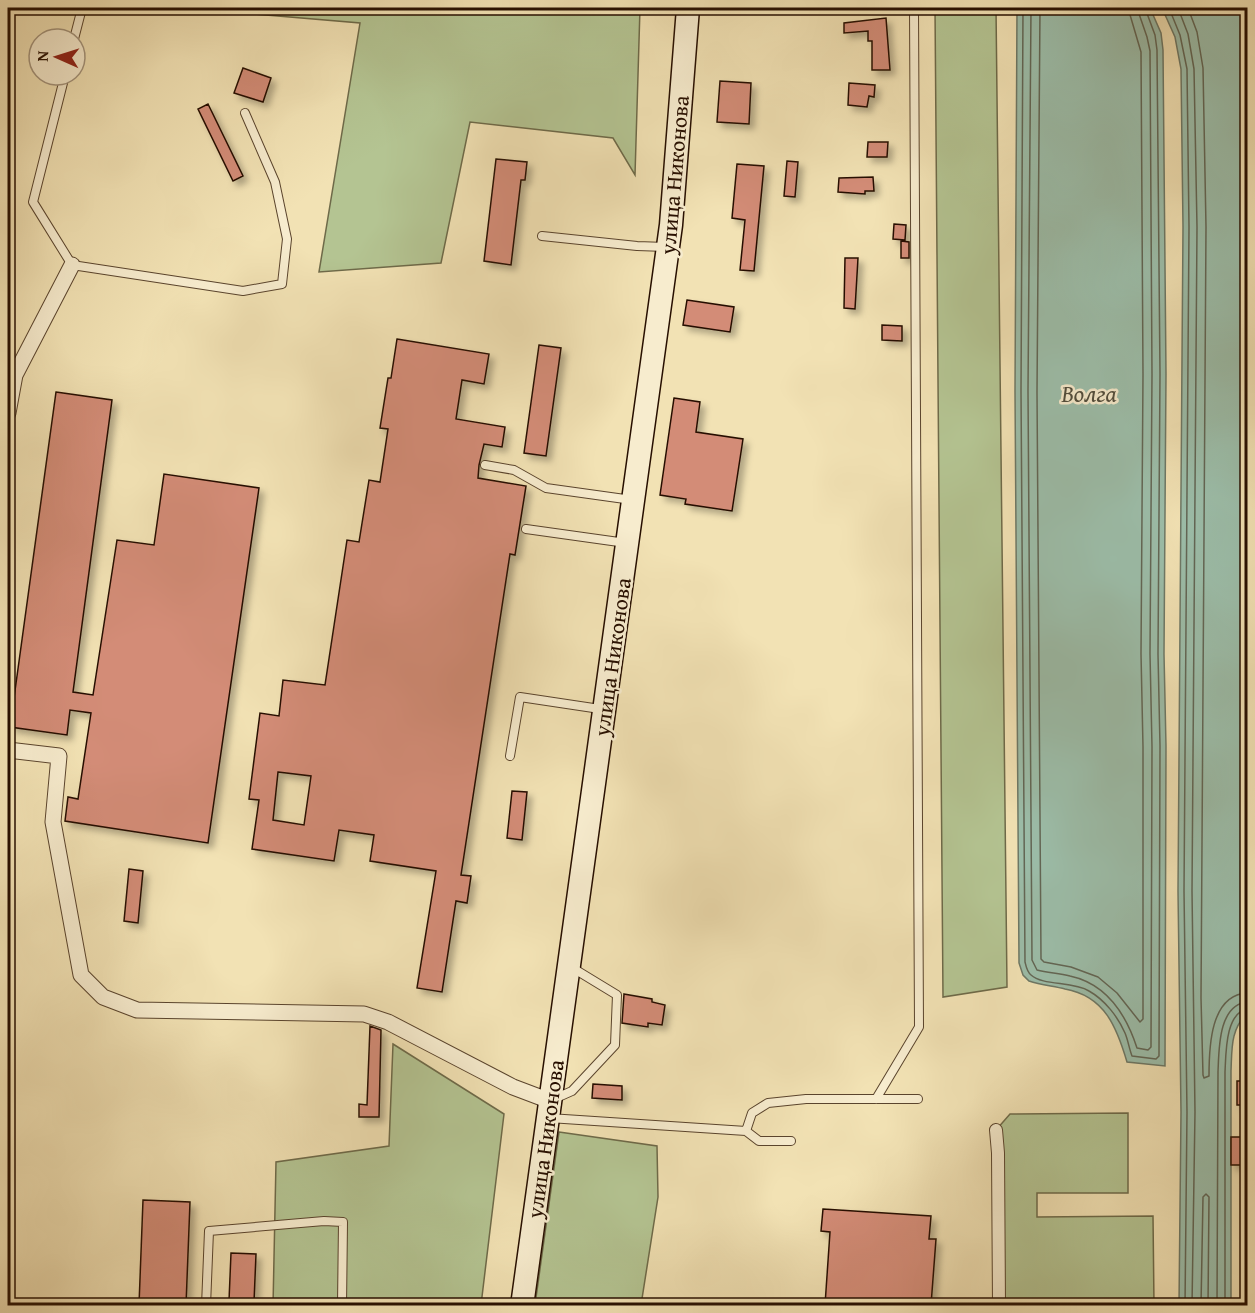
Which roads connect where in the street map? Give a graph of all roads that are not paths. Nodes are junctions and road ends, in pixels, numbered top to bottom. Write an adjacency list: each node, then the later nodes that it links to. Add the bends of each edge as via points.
1 (82, 8): 4 (lane)
2 (687, 8): 8 (main road, улица Никонова)
3 (914, 8): 19 (lane, via 919,1027)
4 (78, 27)
5 (62, 87): 9 (lane, via 33,202)
6 (245, 113): 9 (lane, via 275,182 287,239 282,284 243,291)
7 (542, 236): 8 (lane)
8 (668, 247): 12 (main road, улица Никонова)
9 (72, 265): 10 (street, via 15,375)
10 (8, 413)
11 (485, 465): 12 (lane, via 514,470 546,488)
12 (633, 500): 14 (main road, улица Никонова)
13 (526, 529): 14 (lane)
14 (628, 543): 15 (main road, улица Никонова)
15 (605, 710): 17 (lane, via 520,697); 18 (main road, улица Никонова)
16 (8, 750): 21 (street, via 59,756 53,822 81,975 103,998 137,1010 364,1014 388,1022)
17 (510, 756)
18 (570, 966): 21 (main road, улица Никонова); 21 (lane, via 617,994 615,1045 572,1091)
19 (876, 1099): 20 (lane); 23 (lane, via 768,1103 752,1113)
20 (918, 1100)
21 (549, 1109): 23 (lane); 27 (main road, улица Никонова)
22 (996, 1130): 28 (street)
23 (746, 1131): 24 (lane, via 759,1141)
24 (791, 1140)
25 (206, 1305): 26 (lane, via 209,1232 343,1221)
26 (342, 1305)
27 (522, 1305)
28 (999, 1305)

